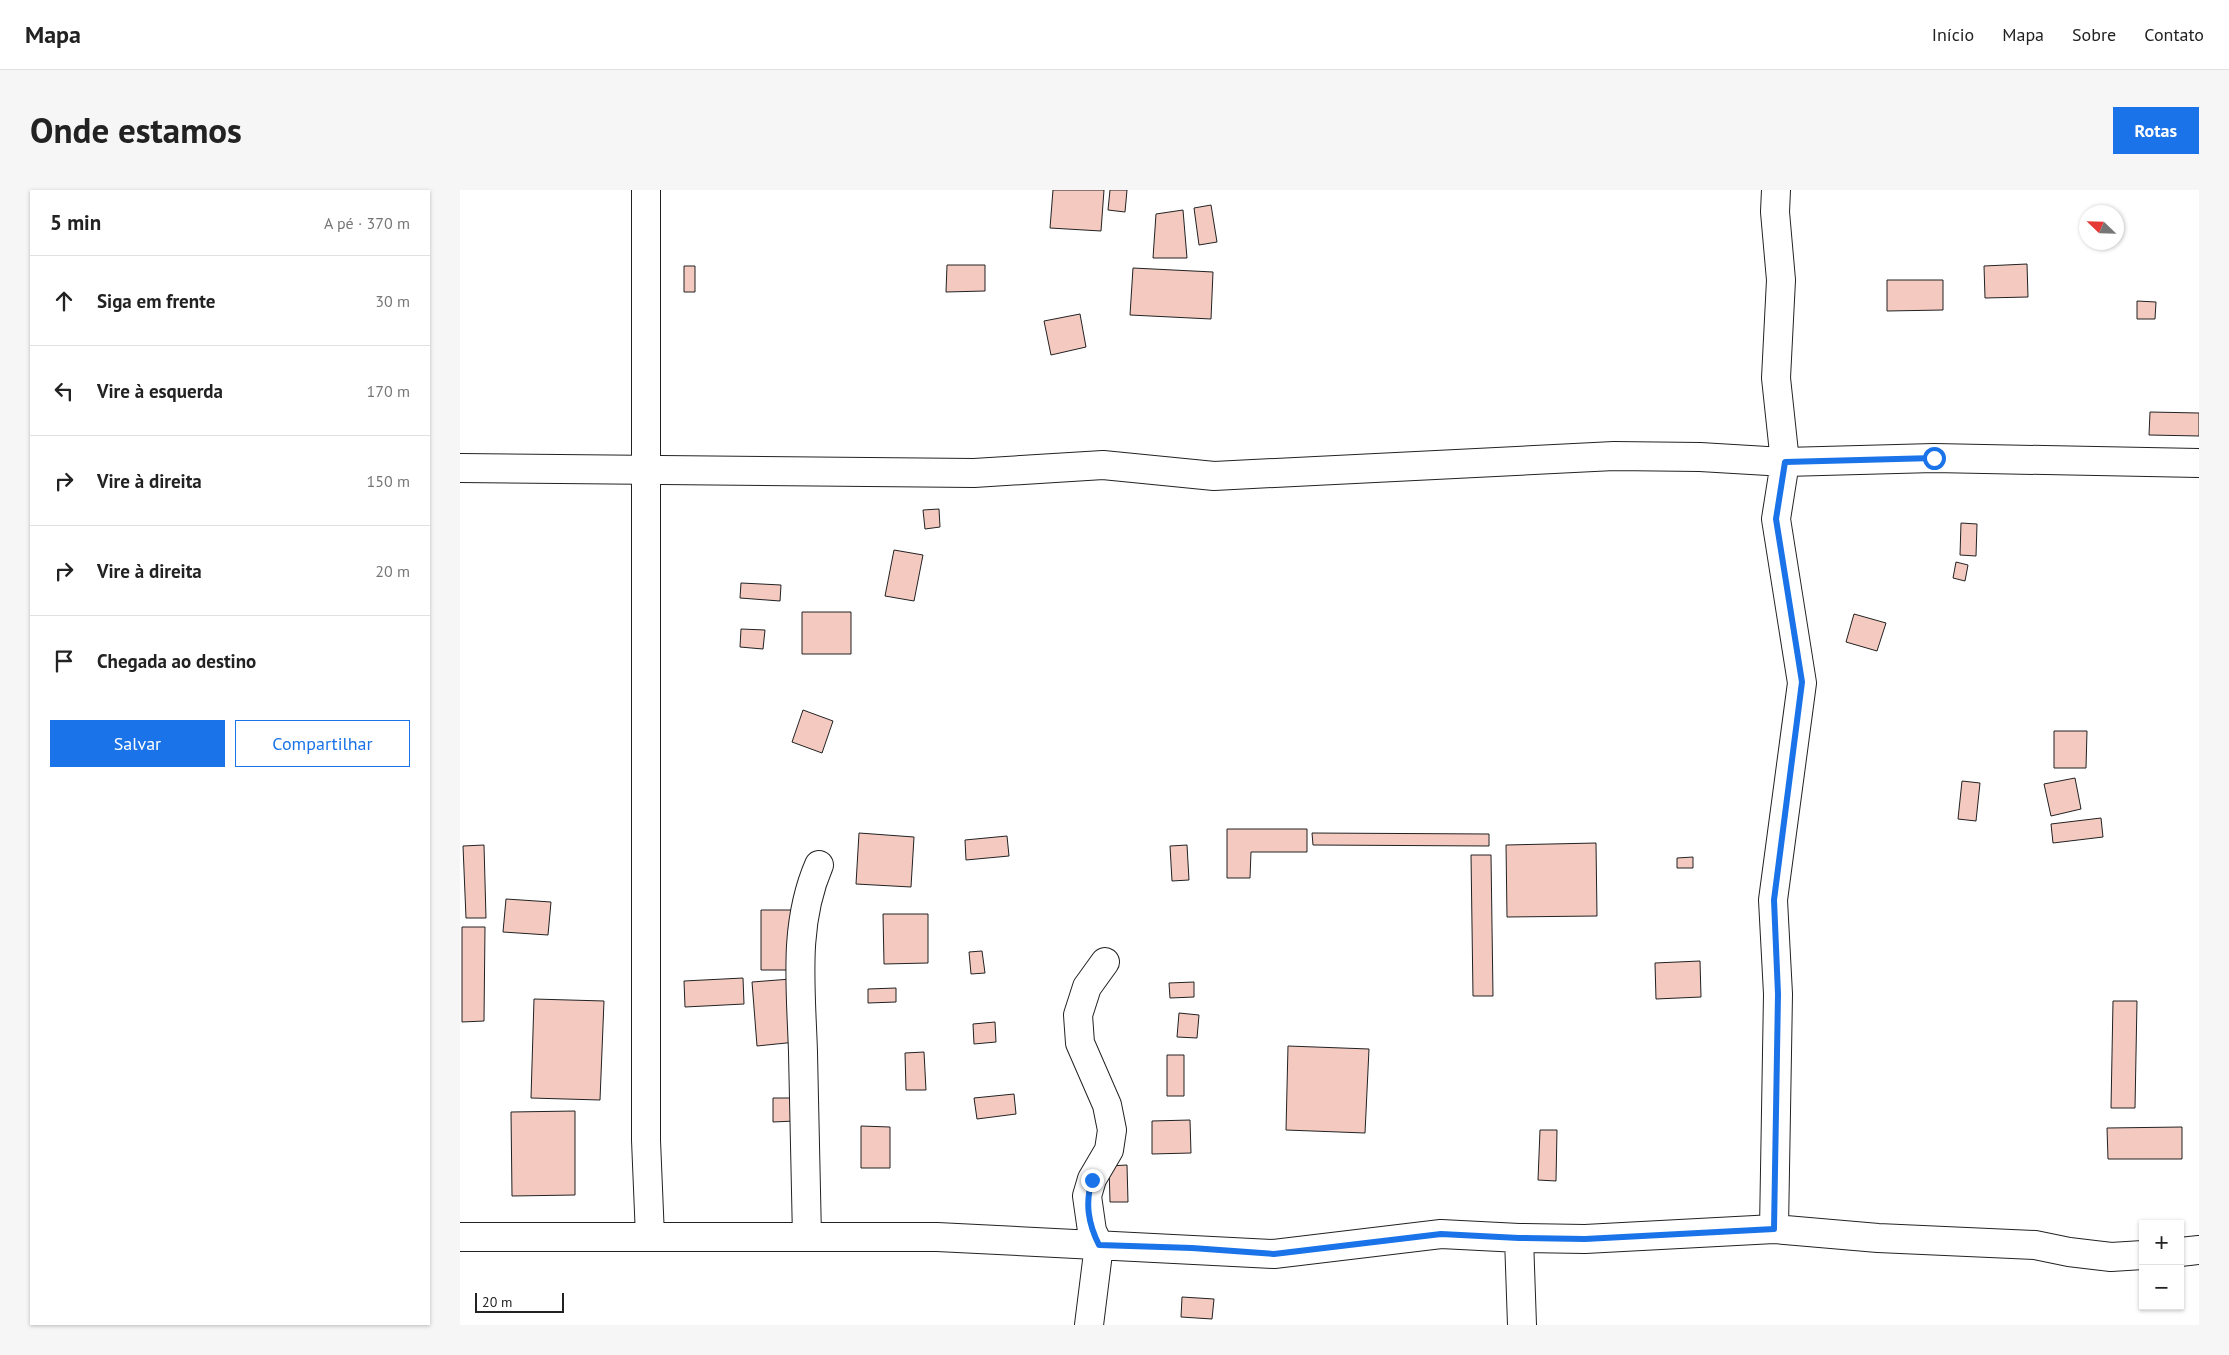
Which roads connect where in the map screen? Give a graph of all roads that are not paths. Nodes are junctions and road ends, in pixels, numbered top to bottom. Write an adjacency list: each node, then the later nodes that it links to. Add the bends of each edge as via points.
1 (646, 190): 6 (street)
2 (1776, 190): 3 (street, via 1781,280 1776,378)
3 (1785, 462): 4 (street, via 1934,458); 6 (street, via 1614,456 1214,476 1103,465 974,473); 9 (street, via 1776,519 1802,682 1774,900 1778,994)
4 (2199, 463)
5 (460, 468): 6 (street)
6 (646, 470): 11 (street, via 646,1130)
7 (818, 865): 12 (street, via 802,924)
8 (1105, 962): 14 (street, via 1087,987 1078,1015 1080,1043 1107,1104 1112,1130 1109,1150 1087,1196 1092,1231)
9 (1774, 1229): 13 (street, via 1585,1239); 17 (street, via 1878,1238 2035,1245 2111,1257)
10 (460, 1237): 11 (street)
11 (650, 1237): 12 (street)
12 (807, 1237): 14 (street, via 937,1237)
13 (1519, 1238): 14 (street, via 1441,1234 1274,1254); 19 (street)
14 (1099, 1245): 18 (street)
15 (2199, 1250): 16 (street)
16 (2184, 1252)
17 (2139, 1255)
18 (1089, 1325)
19 (1522, 1325)

